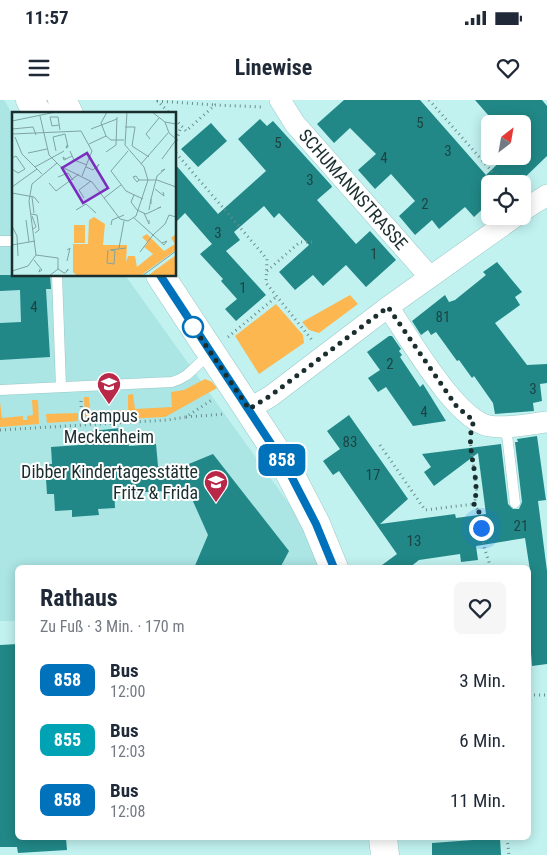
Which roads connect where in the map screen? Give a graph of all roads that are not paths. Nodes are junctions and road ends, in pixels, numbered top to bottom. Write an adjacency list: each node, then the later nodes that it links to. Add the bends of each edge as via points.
1 (30, 100): 4 (street)
2 (62, 100): 5 (street)
3 (280, 101): 11 (street, SCHUMANNSTRASSE, via 295,124)
4 (37, 112)
5 (68, 112)
6 (547, 195): 7 (street)
7 (531, 205)
8 (503, 225): 11 (street)
9 (58, 276): 14 (lane)
10 (161, 276): 13 (street)
11 (430, 277): 12 (street)
12 (388, 307): 16 (street, via 270,396); 18 (street, via 457,407 474,421)
13 (217, 348): 14 (lane, via 184,379); 16 (street)
14 (61, 387): 15 (lane)
15 (0, 390)
16 (240, 411): 20 (street, via 287,468)
17 (547, 422): 18 (street)
18 (506, 426): 19 (lane)
19 (516, 503)
20 (333, 565)
21 (383, 840): 22 (street)
22 (385, 855)

